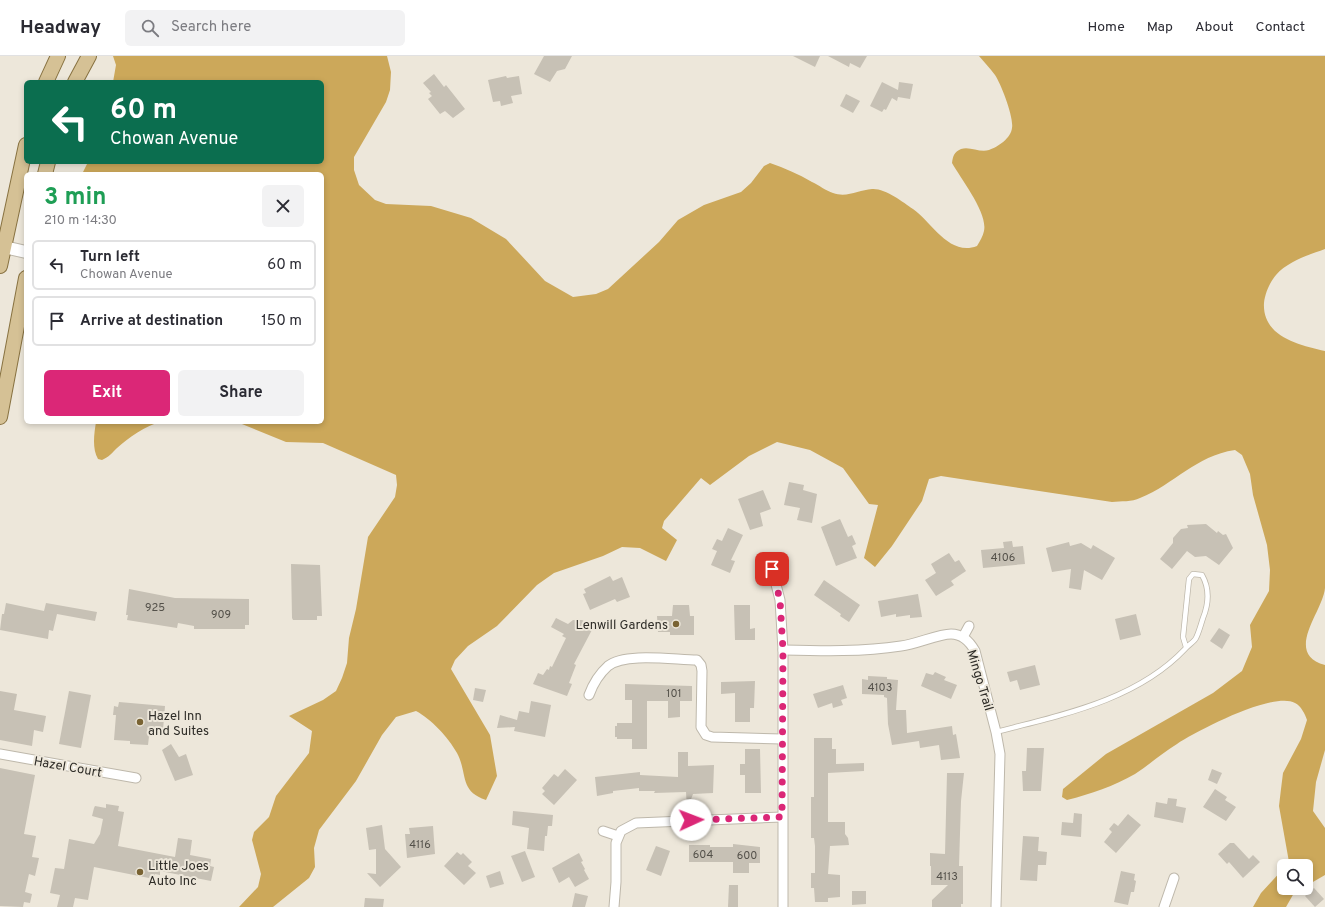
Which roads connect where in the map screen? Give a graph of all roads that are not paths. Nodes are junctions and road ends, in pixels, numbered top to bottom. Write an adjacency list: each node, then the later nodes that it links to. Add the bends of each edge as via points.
1 (58, 56): 3 (main road)
2 (89, 56): 4 (main road)
3 (47, 80)
4 (76, 80)
5 (24, 154): 6 (main road)
6 (2, 247): 7 (street); 8 (main road)
7 (24, 252)
8 (0, 266)
9 (24, 289): 10 (main road)
10 (0, 418)
11 (772, 569): 15 (street, via 780,600)
12 (969, 626): 13 (street)
13 (963, 637): 15 (street, Mingo Trail, via 945,634 908,645 874,650); 17 (street, Mingo Trail, via 975,651)
14 (1186, 647): 14 (lane, via 1195,639 1206,611 1209,596 1207,583 1202,575 1193,574 1189,579 1183,637); 17 (lane, via 1177,658 1114,697 1084,709)
15 (783, 650): 18 (street)
16 (589, 695): 18 (street, via 600,674 616,661 638,658 697,660 702,671 701,728 706,735)
17 (996, 732): 27 (street, Mingo Trail, via 1000,754)
18 (782, 739): 21 (street)
19 (0, 754): 20 (street, Hazel Court)
20 (136, 778)
21 (782, 817): 23 (street, via 636,823 621,831); 26 (street)
22 (603, 831): 23 (street)
23 (618, 836): 25 (street)
24 (1174, 878): 28 (street)
25 (614, 907)
26 (783, 907)
27 (996, 907)
28 (1164, 907)

